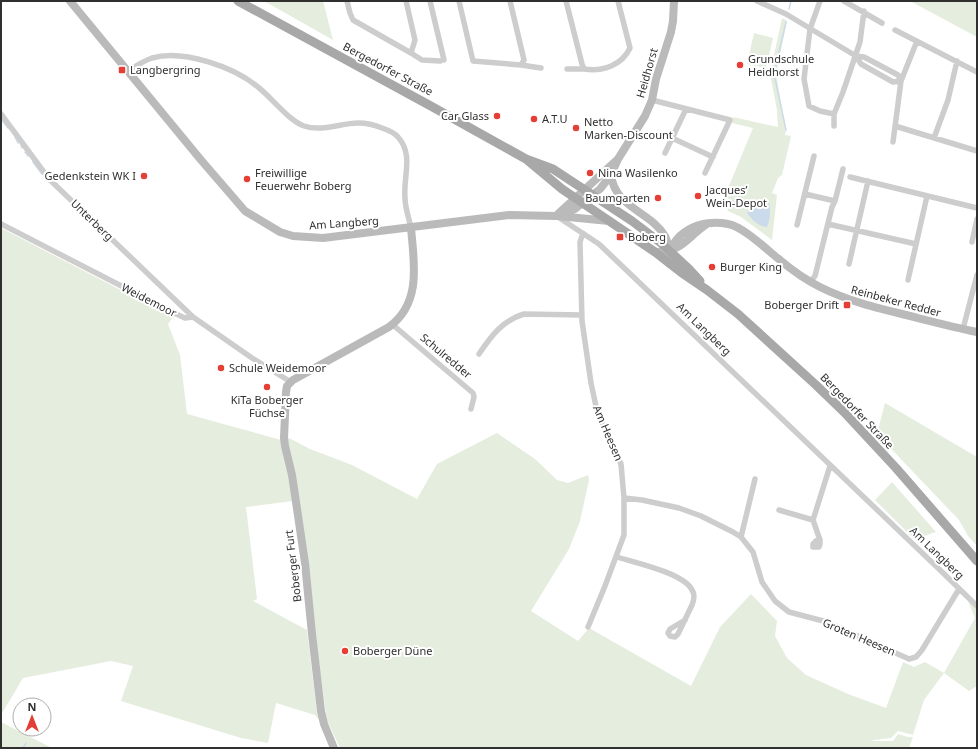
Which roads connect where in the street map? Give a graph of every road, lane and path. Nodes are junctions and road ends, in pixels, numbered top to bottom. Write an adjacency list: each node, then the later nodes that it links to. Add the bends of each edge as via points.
1 (70, 1): 28 (street, Am Langberg)
2 (238, 1): 44 (main road, Bergedorfer Straße)
3 (347, 1): 21 (street, via 353,20)
4 (406, 1): 21 (street, via 415,40)
5 (430, 1): 21 (street, via 442,60 422,60)
6 (459, 1): 24 (street, via 472,61)
7 (510, 1): 24 (street, via 524,60)
8 (566, 1): 27 (street)
9 (618, 1): 27 (street, via 630,48 614,66)
10 (670, 1): 15 (street, Heidhorst)
11 (674, 1): 15 (street, Heidhorst)
12 (757, 1): 18 (street, via 786,14)
13 (820, 1): 18 (street)
14 (844, 1): 16 (street)
15 (673, 10): 31 (street, Heidhorst, via 671,32)
16 (864, 12): 17 (street); 22 (street)
17 (882, 23)
18 (810, 29): 22 (street); 34 (street, via 804,79 809,106)
19 (895, 30): 20 (street)
20 (917, 41): 23 (street); 30 (street)
21 (411, 53)
22 (856, 56): 30 (street, via 861,64 893,82); 34 (street)
23 (957, 61): 29 (street); 38 (street, via 948,100)
24 (521, 65): 25 (street)
25 (541, 68)
26 (567, 69): 27 (street)
27 (584, 69)
28 (128, 71): 65 (street, Am Langberg, via 245,211 273,228 293,236 323,238); 65 (street, via 160,56 183,56 201,60 227,69 257,86 295,121 304,126 315,128 358,123 375,125 391,132 404,145 407,157 404,198)
29 (977, 72)
30 (901, 80): 36 (street)
31 (652, 100): 32 (street); 45 (street, Heidhorst)
32 (686, 109): 37 (street); 43 (street, via 730,120)
33 (1, 114): 79 (street, Unterberg, via 50,179)
34 (834, 114): 35 (street)
35 (834, 126)
36 (895, 126): 38 (street); 39 (street)
37 (672, 138): 41 (street); 43 (street)
38 (934, 138): 40 (street)
39 (893, 142)
40 (977, 151)
41 (664, 152)
42 (814, 156): 53 (street)
43 (713, 157): 47 (street)
44 (526, 159): 51 (main road, Bergedorfer Straße); 52 (main road, Bergedorfer Straße, via 553,170)
45 (618, 159): 48 (street, Heidhorst); 52 (street, Heidhorst)
46 (844, 169): 56 (street)
47 (705, 173)
48 (611, 175): 52 (street, Heidhorst, via 600,189); 70 (street, via 613,184 622,198 657,226 666,238)
49 (850, 177): 50 (street)
50 (868, 182): 54 (street); 66 (street)
51 (562, 189): 55 (main road, Bergedorfer Straße); 57 (street)
52 (588, 193): 55 (street, Heidhorst); 70 (main road, Bergedorfer Straße, via 632,221)
53 (805, 194): 56 (street); 64 (street)
54 (927, 196): 58 (street); 69 (street)
55 (579, 200): 57 (street); 59 (street, Am Langberg, via 575,209); 61 (main road, Bergedorfer Straße)
56 (835, 202): 63 (street)
57 (564, 208): 59 (street)
58 (977, 208)
59 (556, 216): 61 (street); 65 (street, Am Langberg, via 509,215); 67 (street, Am Langberg)
60 (977, 219): 68 (street)
61 (609, 220): 71 (main road, Bergedorfer Straße)
62 (1, 224): 79 (street, Weidemoor, via 172,312 185,318)
63 (828, 224): 66 (street); 76 (street, via 815,276)
64 (797, 225)
65 (411, 228): 80 (street, via 413,286 406,309)
66 (857, 231): 69 (street); 73 (street)
67 (583, 233): 78 (street, Am Heesen, via 580,242); 86 (street, Am Langberg, via 599,244)
68 (972, 242)
69 (916, 244): 75 (street)
70 (670, 250): 71 (street, Reinbeker Redder); 72 (street); 76 (street, Reinbeker Redder, via 679,247 703,227 712,223 728,224 737,227); 77 (main road, Bergedorfer Straße)
71 (655, 252): 72 (main road, Bergedorfer Straße)
72 (669, 263): 77 (main road, Bergedorfer Straße)
73 (849, 264)
74 (977, 275): 81 (street)
75 (908, 280)
76 (810, 282): 81 (street, Reinbeker Redder, via 852,301)
77 (707, 290): 94 (main road, Bergedorfer Straße, via 738,314 844,412)
78 (582, 315): 83 (street, via 524,314 515,317 504,323); 88 (street, Am Heesen, via 595,404 621,464)
79 (193, 317): 84 (street, Weidemoor)
80 (393, 325): 84 (street); 85 (street, Schulredder, via 473,393)
81 (963, 329): 82 (street, Reinbeker Redder)
82 (977, 332)
83 (479, 354)
84 (291, 382): 99 (street, Boberger Furt, via 286,392 284,438 306,563 321,711)
85 (471, 409)
86 (830, 466): 90 (street); 95 (street, Am Langberg)
87 (755, 479): 91 (street)
88 (624, 498): 91 (street, Groten Heesen, via 679,508 701,516); 93 (street, Am Heesen, via 624,535)
89 (779, 510): 90 (street)
90 (812, 520): 92 (street)
91 (741, 537): 95 (street, Groten Heesen, via 753,552 762,582 775,601 789,612 827,622 909,659 916,657 922,650)
92 (819, 538)
93 (617, 557): 97 (street, via 649,565 691,587 693,601); 98 (street, Am Heesen)
94 (977, 562)
95 (959, 589): 96 (street, Am Langberg)
96 (977, 606)
97 (684, 620)
98 (588, 627)
99 (334, 748)

